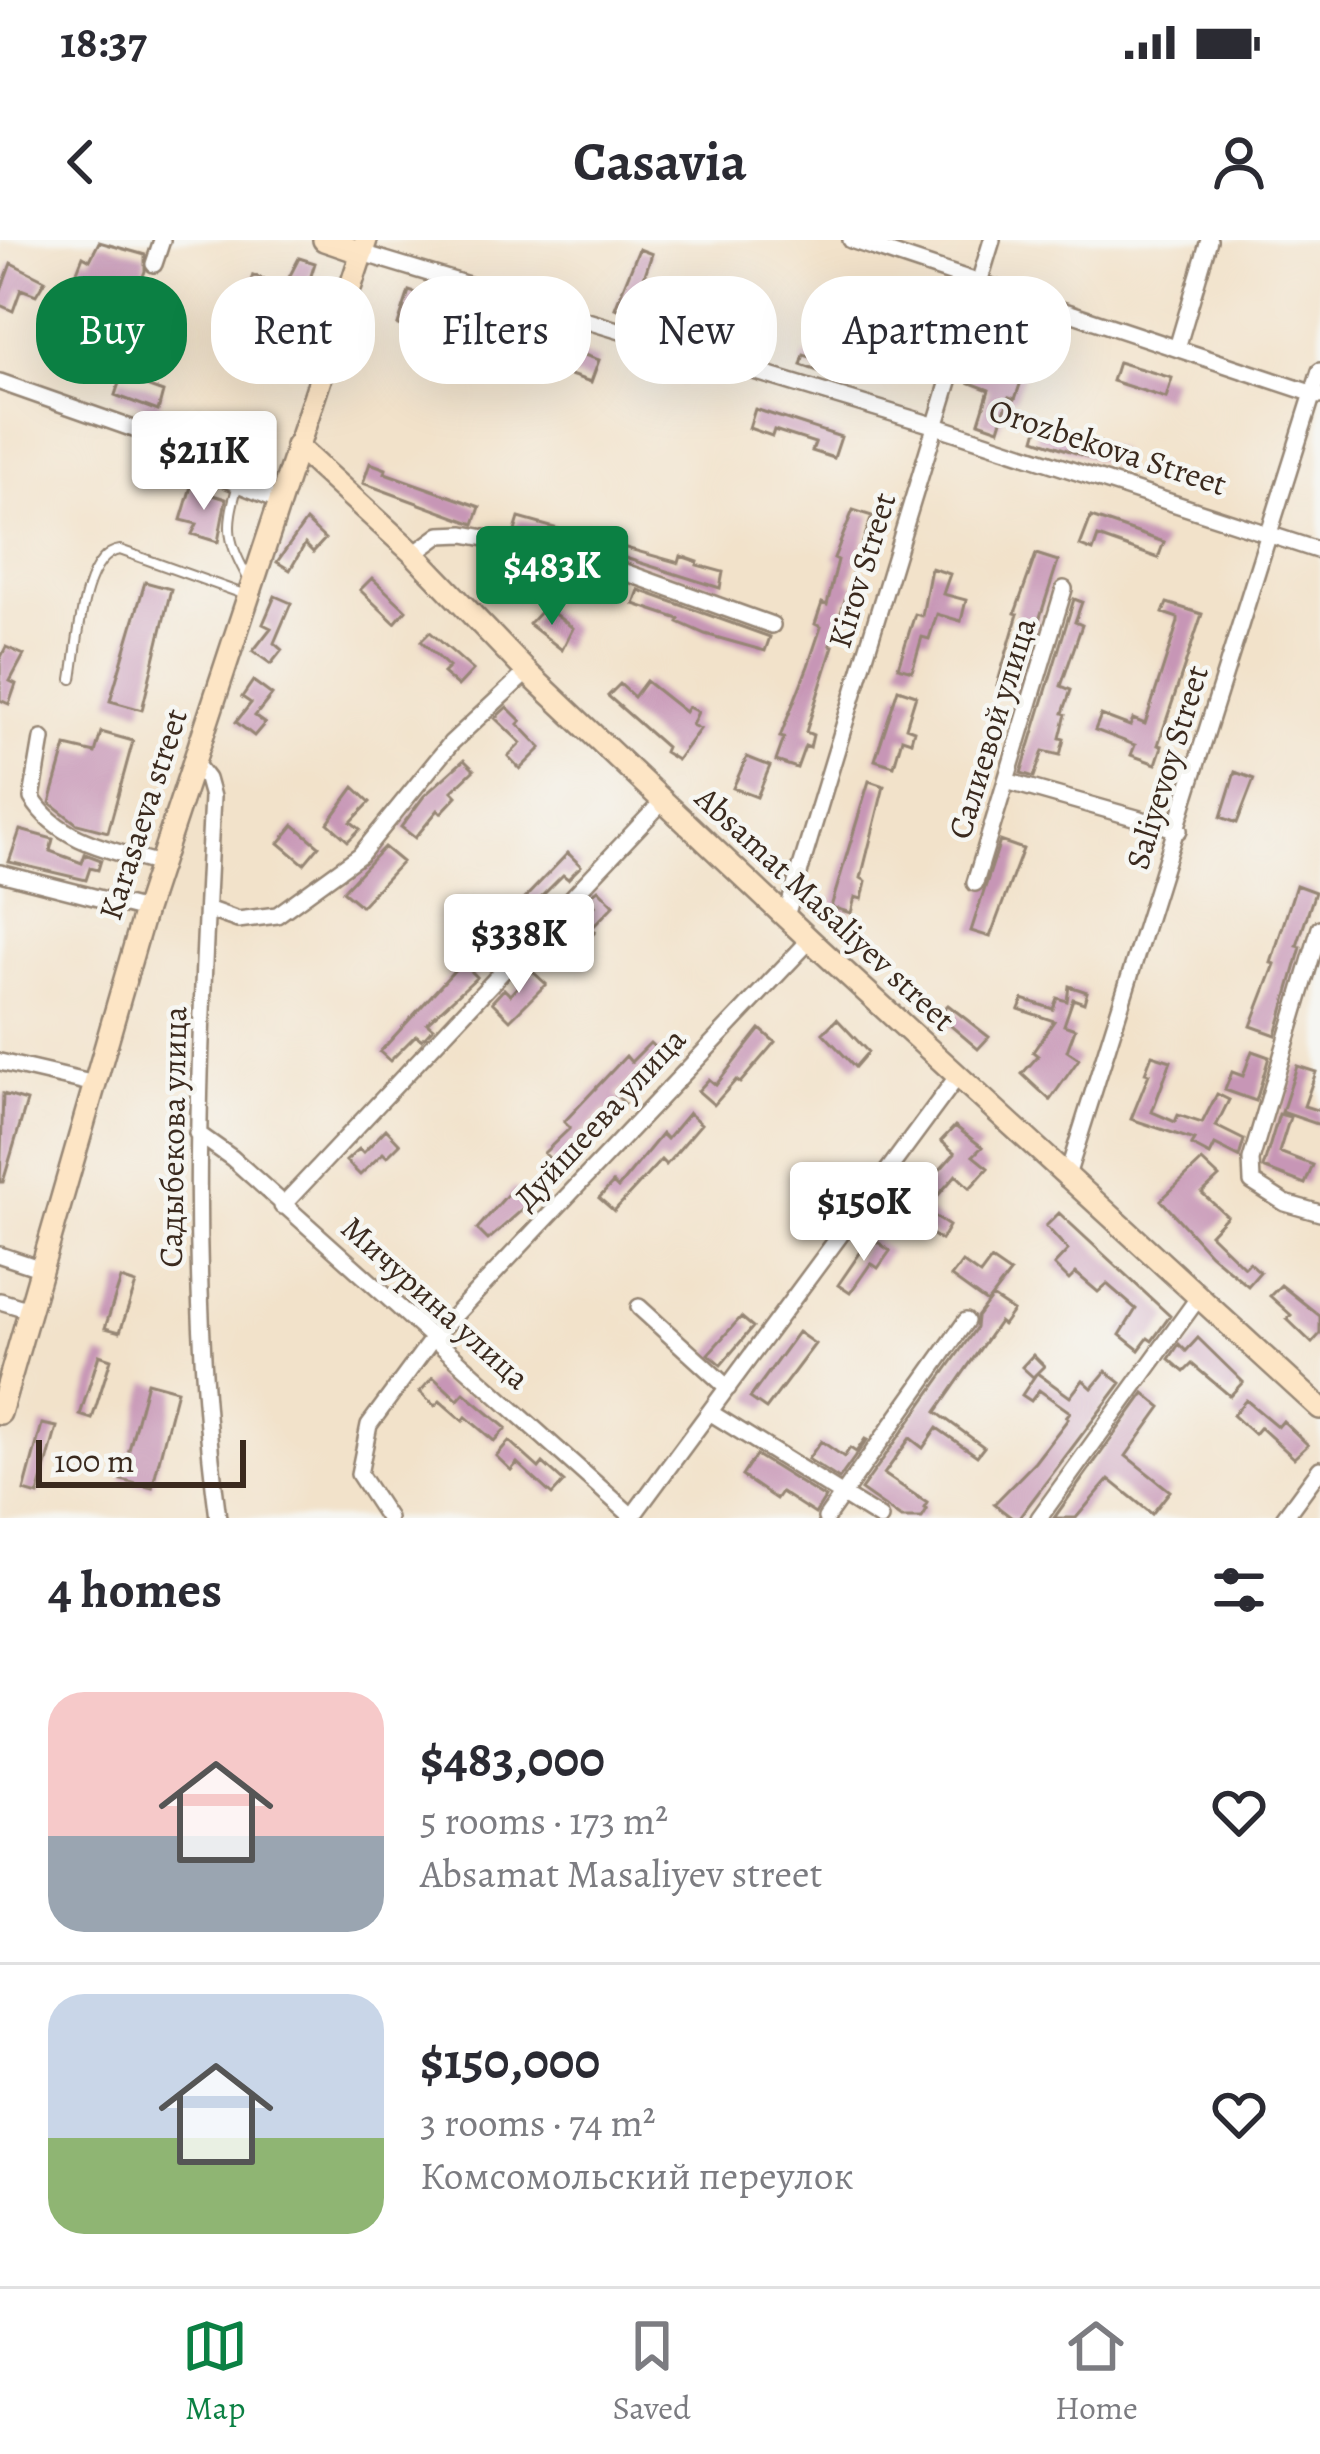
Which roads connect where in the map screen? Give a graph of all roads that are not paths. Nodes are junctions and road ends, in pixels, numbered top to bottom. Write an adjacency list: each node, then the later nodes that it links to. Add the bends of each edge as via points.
1 (162, 240): 7 (street)
2 (324, 240): 6 (street, Orozbekova Street)
3 (851, 240): 8 (street)
4 (992, 240): 9 (street, Kirov Street)
5 (1209, 240): 11 (street)
6 (364, 246): 16 (street, Orozbekova Street); 17 (street, Karasaeva street)
7 (154, 264)
8 (962, 276)
9 (982, 276)
10 (1071, 312): 11 (street)
11 (1177, 348): 15 (street)
12 (1320, 371): 15 (street, Saliyevoy Street)
13 (0, 382): 18 (street, via 148,434)
14 (949, 384): 16 (street, Kirov Street)
15 (1317, 394): 20 (street, Saliyevoy Street)
16 (936, 426): 20 (street, Orozbekova Street); 38 (street, Kirov Street)
17 (296, 446): 19 (street, Karasaeva street); 22 (street, Absamat Masaliyev street)
18 (238, 484): 19 (street); 23 (lane, via 227,522)
19 (278, 500): 23 (street, Karasaeva street)
20 (1270, 532): 21 (street, Orozbekova Street); 32 (street, Saliyevoy Street)
21 (1320, 551)
22 (414, 554): 25 (street, via 440,536 464,533 557,552); 26 (street, Absamat Masaliyev street)
23 (249, 589): 27 (lane, via 109,552 92,568); 29 (street, Karasaeva street)
24 (1064, 589): 30 (street, Салиевой улица)
25 (772, 625)
26 (527, 672): 31 (street, Absamat Masaliyev street); 36 (street, via 452,743 360,855 277,915 238,920)
27 (72, 679)
28 (42, 740): 33 (street, via 32,798 40,812 88,843)
29 (193, 761): 33 (street, Karasaeva street); 36 (street, Садыбекова улица, via 212,797)
30 (1006, 781): 32 (street); 35 (street, Салиевой улица)
31 (664, 800): 38 (street, Absamat Masaliyev street); 46 (street)
32 (1178, 830): 45 (street, Saliyevoy Street)
33 (160, 864): 37 (street, Karasaeva street)
34 (0, 873): 37 (street)
35 (975, 884)
36 (207, 909): 44 (street, Садыбекова улица)
37 (145, 910): 43 (street, Karasaeva street)
38 (786, 916): 40 (street, Absamat Masaliyev street)
39 (1320, 928): 47 (street, via 1251,1160 1252,1182)
40 (810, 940): 42 (street, Absamat Masaliyev street); 55 (street, Дуйшеева улица)
41 (0, 1062): 43 (street)
42 (957, 1077): 45 (street, Absamat Masaliyev street); 56 (street)
43 (95, 1084): 49 (street, Karasaeva street)
44 (197, 1133): 46 (street, Мичурина улица); 63 (street, Садыбекова улица, via 203,1405)
45 (1066, 1179): 50 (street, Absamat Masaliyev street)
46 (282, 1206): 55 (street, Мичурина улица)
47 (1320, 1213)
48 (0, 1255): 49 (street)
49 (42, 1269): 53 (street, Karasaeva street)
50 (1198, 1298): 57 (street, Absamat Masaliyev street); 67 (street)
51 (0, 1301): 53 (street)
52 (639, 1307): 56 (street)
53 (30, 1310): 59 (street, Karasaeva street)
54 (966, 1321): 61 (street)
55 (433, 1338): 62 (street, Мичурина улица); 64 (street, Дуйшеева улица, via 369,1425 359,1474)
56 (728, 1388): 58 (street)
57 (1320, 1408)
58 (710, 1413): 61 (street); 62 (street)
59 (0, 1414)
60 (1320, 1469): 68 (street)
61 (842, 1497): 65 (street); 66 (street)
62 (632, 1517)
63 (218, 1518)
64 (388, 1518)
65 (826, 1518)
66 (880, 1518)
67 (1039, 1518)
68 (1284, 1518)

